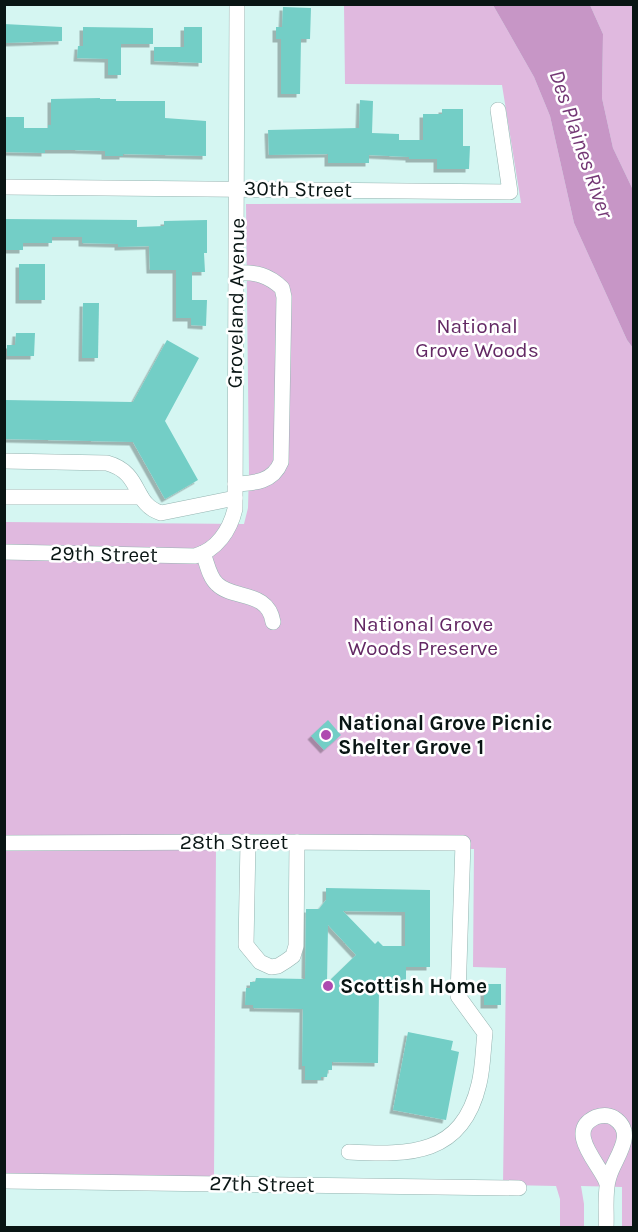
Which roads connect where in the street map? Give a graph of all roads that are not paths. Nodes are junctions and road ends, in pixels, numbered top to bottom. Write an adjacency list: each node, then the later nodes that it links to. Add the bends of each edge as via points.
1 (237, 4): 4 (street, Groveland Avenue)
2 (498, 110): 4 (street, 30th Street, via 510,192)
3 (4, 186): 4 (street, 30th Street)
4 (237, 188): 5 (street, Groveland Avenue)
5 (237, 273): 7 (street, Groveland Avenue); 7 (street, via 272,279 282,288 284,313 281,462 271,478)
6 (4, 461): 9 (street, via 118,466 128,473)
7 (235, 491): 9 (street, via 161,513 152,510); 11 (street, Groveland Avenue, via 235,509 228,528)
8 (4, 497): 9 (street)
9 (141, 497)
10 (4, 552): 11 (street, 29th Street, via 170,556)
11 (203, 553): 12 (street, via 215,582 262,603 270,610)
12 (273, 622)
13 (248, 842): 14 (street, 28th Street); 14 (street, via 246,945 260,962 271,967 286,962 296,946); 15 (street, 28th Street)
14 (297, 842): 16 (street, 28th Street, via 463,843 458,996 486,1034 479,1084 471,1106 443,1143 391,1154)
15 (4, 843)
16 (349, 1152)
17 (4, 1181): 19 (street, 27th Street)
18 (607, 1184): 20 (street)
19 (519, 1188)
20 (606, 1227)

